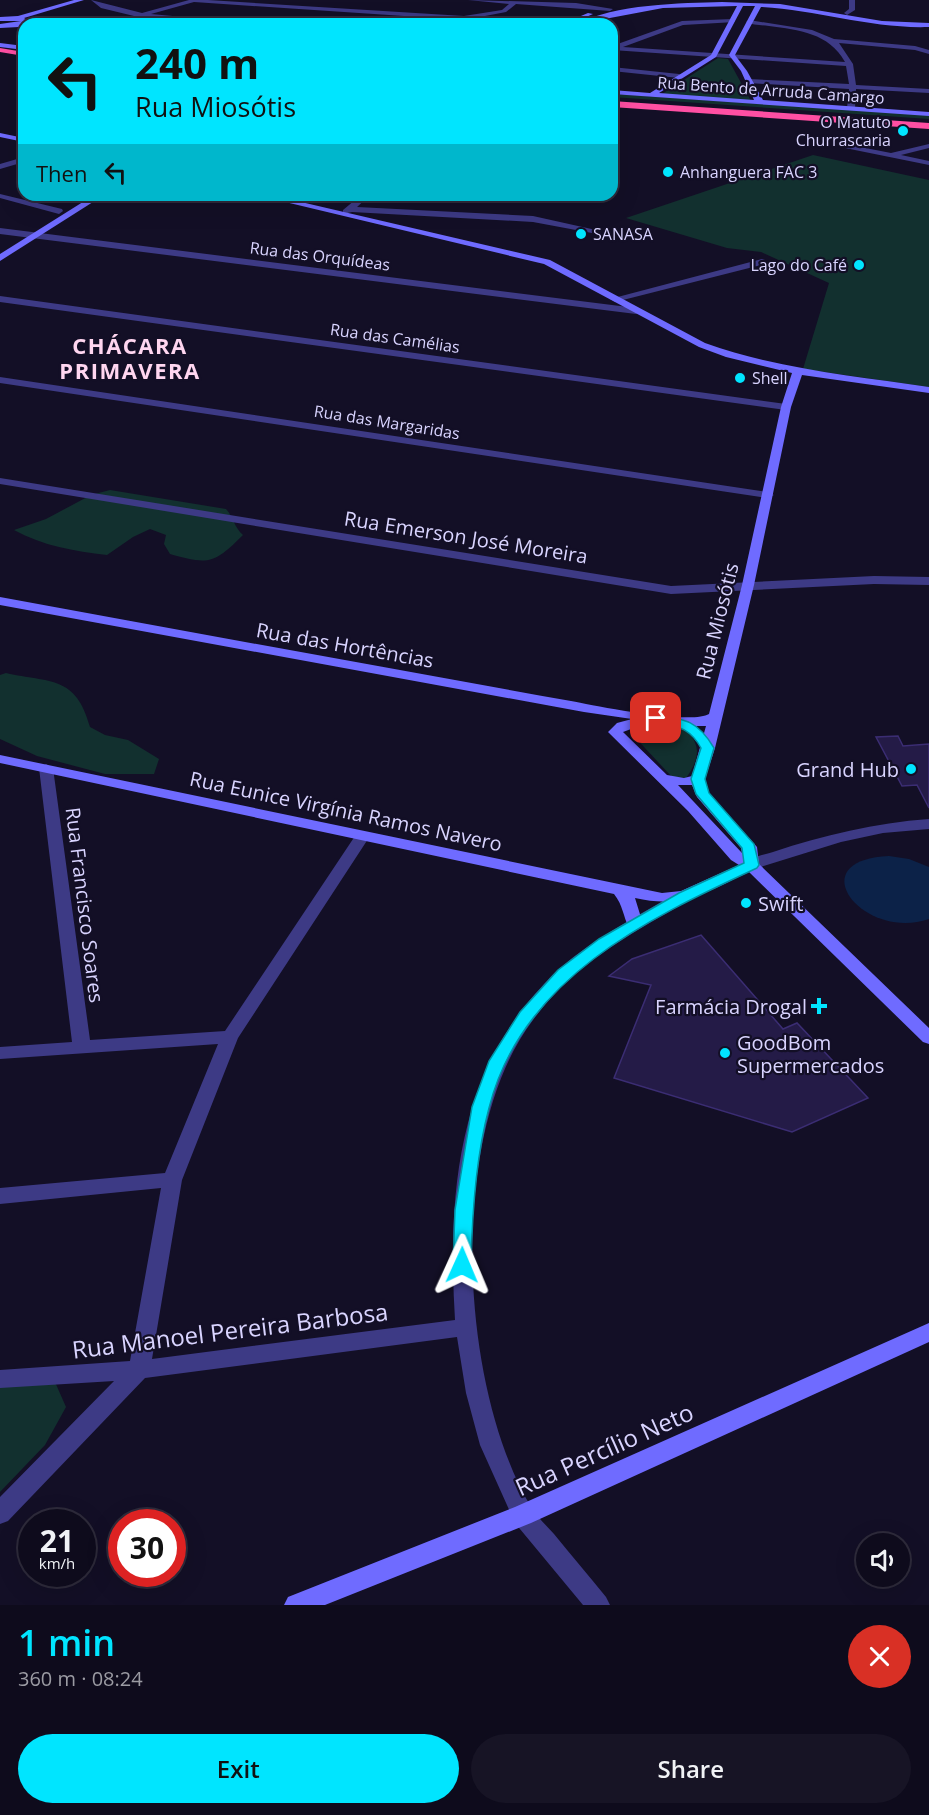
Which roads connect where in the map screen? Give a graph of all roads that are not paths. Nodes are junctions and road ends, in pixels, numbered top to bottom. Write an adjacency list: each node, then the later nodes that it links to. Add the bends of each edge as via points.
1 (81, 0): 19 (street)
2 (94, 0): 17 (street, via 104,8)
3 (196, 0): 8 (street); 17 (street)
4 (219, 0): 8 (street)
5 (471, 0): 11 (street)
6 (675, 0): 14 (street)
7 (852, 0): 16 (street, via 852,10)
8 (205, 1): 15 (street)
9 (682, 2): 12 (street); 26 (street)
10 (760, 2): 12 (street); 13 (street); 31 (street)
11 (514, 3): 14 (street); 24 (street, via 504,11)
12 (741, 4): 29 (street)
13 (788, 5): 16 (street); 33 (street)
14 (610, 9): 25 (street)
15 (369, 12): 22 (street); 23 (street)
16 (847, 13): 18 (street)
17 (141, 15): 20 (street); 21 (street)
18 (878, 17): 27 (street); 33 (street)
19 (36, 18)
20 (131, 18)
21 (180, 18)
22 (368, 18)
23 (420, 18)
24 (465, 18)
25 (583, 18)
26 (598, 18)
27 (929, 18)
28 (0, 19): 30 (street)
29 (733, 21): 39 (street, via 682,23); 44 (street)
30 (18, 22)
31 (749, 22): 36 (street, via 801,29); 45 (street)
32 (18, 24): 35 (street)
33 (872, 24): 34 (street)
34 (929, 25)
35 (2, 27)
36 (835, 41): 42 (street); 46 (street)
37 (0, 45): 38 (street)
38 (18, 47)
39 (618, 47)
40 (618, 49): 44 (street)
41 (0, 50): 43 (highway)
42 (929, 52)
43 (18, 53)
44 (714, 56): 45 (street); 48 (street)
45 (733, 57): 46 (street); 49 (street)
46 (850, 64): 50 (street)
47 (618, 70): 48 (street)
48 (680, 76): 53 (street)
49 (749, 81): 50 (street); 55 (street)
50 (855, 83): 51 (street); 57 (street)
51 (929, 89)
52 (618, 92): 53 (street, Rua Bento de Arruda Camargo)
53 (651, 95): 55 (street, Rua Bento de Arruda Camargo)
54 (618, 99): 61 (highway)
55 (762, 103): 57 (street, Rua Bento de Arruda Camargo)
56 (618, 104): 58 (highway)
57 (851, 108): 59 (street, Rua Bento de Arruda Camargo)
58 (752, 113): 60 (highway); 62 (highway)
59 (929, 114)
60 (772, 120)
61 (929, 121)
62 (929, 126)
63 (0, 135): 64 (street)
64 (18, 139)
65 (848, 146): 67 (street)
66 (929, 146): 67 (street)
67 (892, 155): 69 (street)
68 (18, 161): 70 (street)
69 (929, 163)
70 (0, 167)
71 (0, 187): 72 (street)
72 (18, 192)
73 (0, 196): 74 (street)
74 (18, 201)
75 (20, 201): 81 (street)
76 (55, 201): 80 (street)
77 (91, 201): 85 (street)
78 (291, 201): 82 (street)
79 (359, 201): 82 (street)
80 (67, 204)
81 (59, 211)
82 (347, 212): 83 (street, via 529,219); 89 (street, via 547,262)
83 (592, 230)
84 (0, 231): 85 (street, Rua das Orquídeas)
85 (36, 236): 86 (street); 90 (street, Rua das Orquídeas)
86 (0, 258)
87 (762, 262): 89 (street)
88 (0, 299): 94 (street, Rua das Camélias)
89 (615, 299): 90 (street)
90 (636, 310): 91 (street, via 702,345)
91 (798, 371): 93 (street); 94 (street, Rua Miosótis)
92 (0, 380): 96 (street, Rua das Margaridas)
93 (929, 390)
94 (786, 407): 96 (street, Rua Miosótis)
95 (0, 481): 98 (street, Rua Emerson José Moreira, via 671,590)
96 (768, 495): 98 (street, Rua Miosótis)
97 (929, 581): 98 (street, Rua Emerson José Moreira)
98 (748, 585): 100 (street, Rua Miosótis)
99 (0, 600): 101 (street, Rua das Hortências, via 446,684)
100 (715, 717): 102 (street, Rua das Hortências, via 706,722); 103 (street, Rua Miosótis)
101 (656, 718): 102 (street, Rua das Hortências); 106 (street, via 630,723 615,732)
102 (683, 723): 103 (street)
103 (708, 748): 107 (street, Rua Miosótis)
104 (0, 759): 105 (street, Rua Eunice Virgínia Ramos Navero)
105 (46, 768): 109 (street, Rua Eunice Virgínia Ramos Navero); 116 (street, Rua Francisco Soares)
106 (661, 778): 107 (street, via 684,782); 110 (street, via 737,857)
107 (698, 779): 110 (street, via 702,794 749,847)
108 (929, 824): 110 (street, via 904,824 844,835)
109 (362, 836): 111 (street, Rua Eunice Virgínia Ramos Navero); 114 (street)
110 (752, 865): 112 (street); 115 (street)
111 (619, 891): 112 (street, Rua Eunice Virgínia Ramos Navero, via 662,898); 113 (street, via 630,903)
112 (684, 896): 113 (street)
113 (635, 924): 120 (street, via 564,973 526,1016 498,1061 480,1107 464,1210)
114 (230, 1037): 116 (street); 118 (street)
115 (929, 1038)
116 (82, 1047): 117 (street)
117 (0, 1053)
118 (172, 1180): 119 (street); 122 (street)
119 (0, 1196)
120 (466, 1327): 122 (street, Rua Manoel Pereira Barbosa); 125 (street, via 491,1445)
121 (929, 1332): 125 (street, Rua Percílio Neto)
122 (139, 1370): 123 (street, Rua Manoel Pereira Barbosa); 124 (street)
123 (0, 1378)
124 (0, 1513)
125 (523, 1515): 126 (street, Rua Percílio Neto); 127 (street)
126 (296, 1605)
127 (598, 1605)

